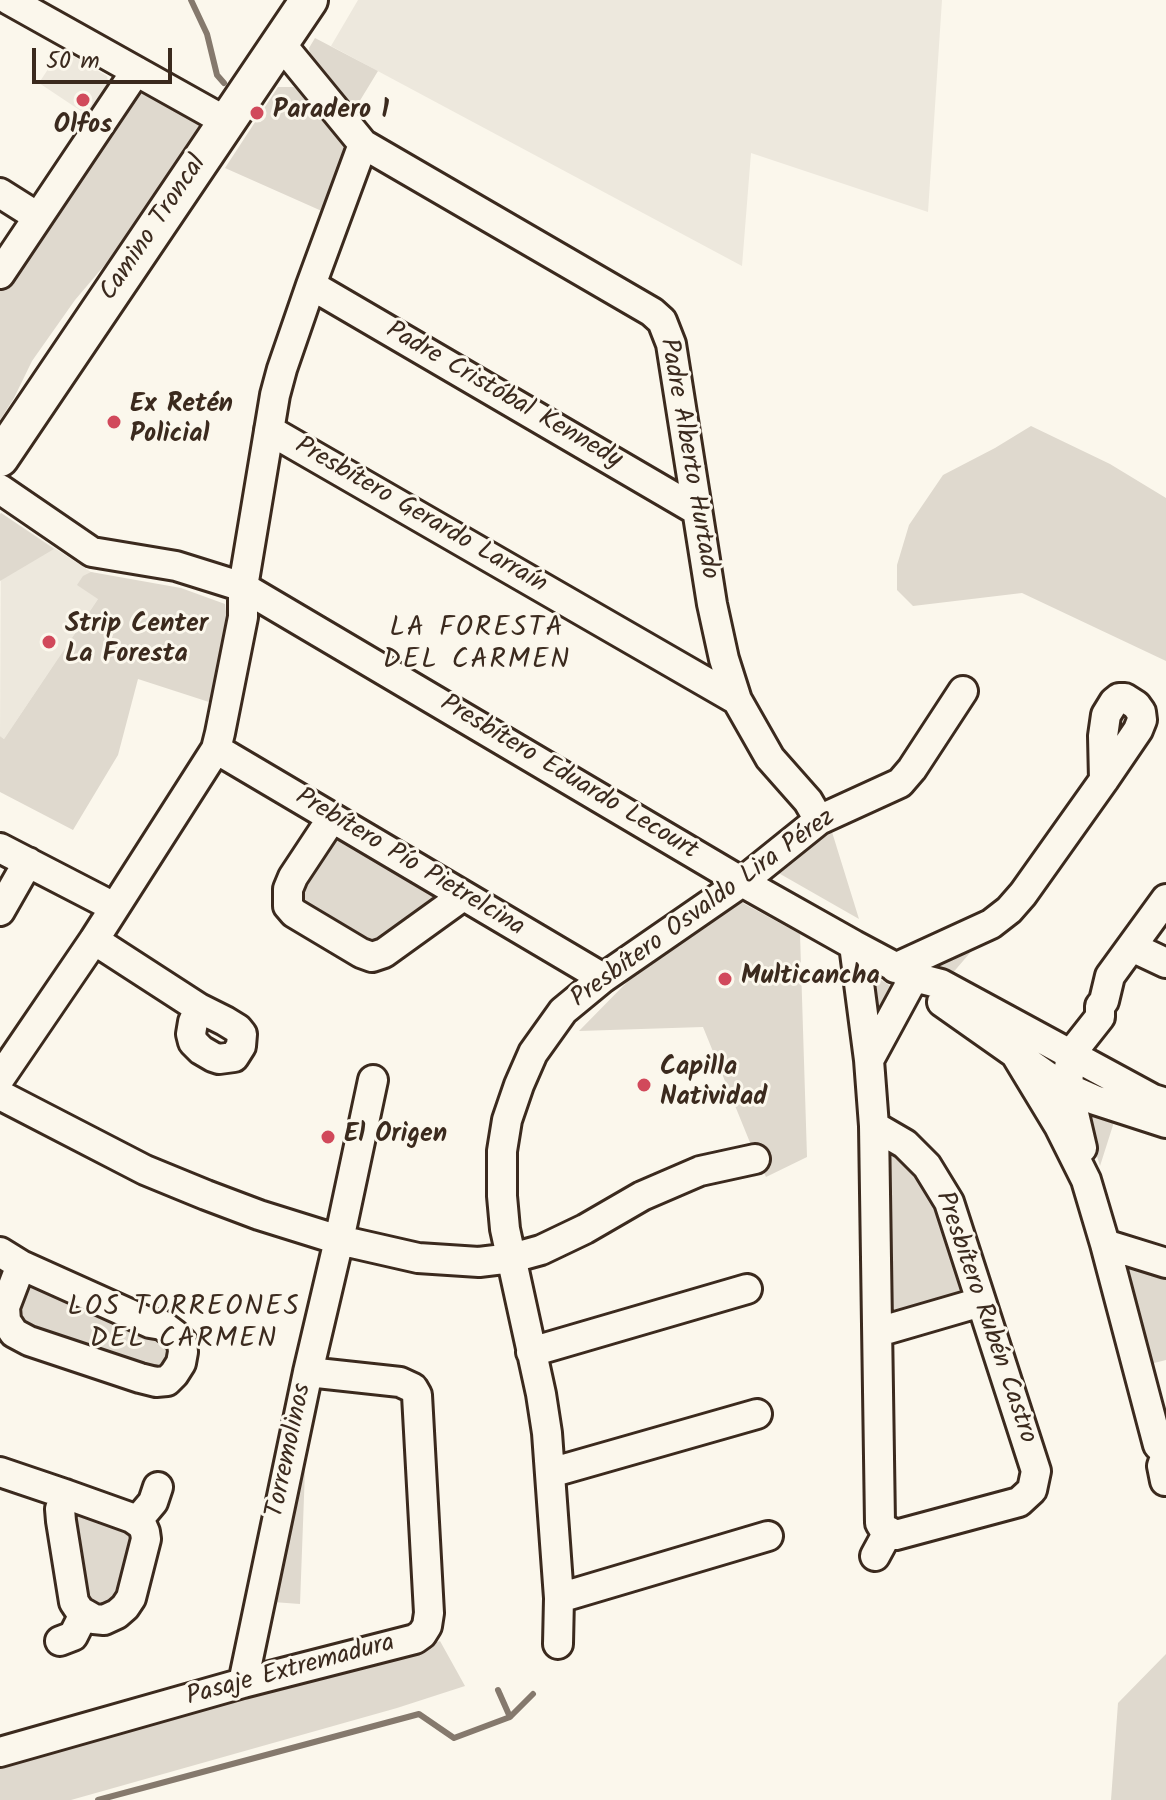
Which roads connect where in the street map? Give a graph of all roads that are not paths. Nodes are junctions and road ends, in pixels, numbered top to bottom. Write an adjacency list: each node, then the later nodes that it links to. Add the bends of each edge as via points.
1 (9, 0): 4 (street)
2 (309, 0): 3 (main road, Camino Troncal)
3 (281, 44): 5 (main road, Camino Troncal); 6 (street)
4 (136, 71): 5 (street); 8 (street)
5 (227, 122): 12 (main road, Camino Troncal)
6 (363, 144): 10 (street); 14 (street, Padre Alberto Hurtado, via 662,321 671,344)
7 (0, 193): 8 (street)
8 (38, 217): 9 (street)
9 (0, 274)
10 (311, 285): 11 (street, via 282,369); 14 (street, Padre Cristóbal Kennedy)
11 (269, 430): 15 (street); 17 (street, Presbítero Gerardo Larraín)
12 (0, 458)
13 (0, 489): 15 (street, Presbítero Eduardo Lecourt, via 92,552 176,566)
14 (696, 510): 17 (street, Padre Alberto Hurtado, via 712,604)
15 (243, 587): 18 (street, via 243,617); 24 (street, Presbítero Eduardo Lecourt)
16 (963, 691): 21 (street, Presbítero Osvaldo Lira Pérez, via 900,783)
17 (737, 700): 21 (street, Padre Alberto Hurtado, via 770,758)
18 (216, 749): 20 (street, Prebítero Pío Pietrelcina); 27 (street)
19 (1104, 780): 33 (street, via 1009,910)
20 (332, 818): 25 (street, Prebítero Pío Pietrelcina); 25 (street, via 293,877 288,906 361,953 384,953)
21 (819, 820): 24 (street, Presbítero Osvaldo Lira Pérez)
22 (0, 848): 23 (street)
23 (28, 862): 27 (street); 28 (street)
24 (742, 882): 30 (street, Presbítero Eduardo Lecourt); 34 (street, Presbítero Osvaldo Lira Pérez)
25 (463, 896): 34 (street, Prebítero Pío Pietrelcina)
26 (1166, 899): 31 (street)
27 (114, 907): 29 (street)
28 (0, 911)
29 (94, 940): 35 (street); 40 (street)
30 (854, 945): 33 (street, Presbítero Eduardo Lecourt); 39 (street, Presbítero Rubén Castro)
31 (1132, 947): 32 (street); 37 (street, via 1110,976 1100,1017)
32 (1166, 963)
33 (909, 974): 36 (street, Presbítero Eduardo Lecourt, via 934,995); 39 (street)
34 (603, 978): 51 (street, Presbítero Osvaldo Lira Pérez, via 563,1011 533,1053 507,1120 502,1196)
35 (199, 1008)
36 (967, 1010): 37 (street, Presbítero Eduardo Lecourt); 38 (street, Presbítero Eduardo Lecourt)
37 (1062, 1051): 42 (street); 43 (street, Presbítero Eduardo Lecourt)
38 (1016, 1055): 42 (street, Presbítero Eduardo Lecourt); 47 (street)
39 (869, 1060): 45 (street, Presbítero Rubén Castro)
40 (1, 1079): 48 (street, via 145,1170)
41 (373, 1080): 48 (street, Torremolinos)
42 (1068, 1088): 44 (street, Presbítero Eduardo Lecourt); 47 (street)
43 (1166, 1103)
44 (1166, 1123)
45 (874, 1126): 54 (street, Presbítero Rubén Castro, via 905,1144 927,1166 949,1202); 55 (street, Presbítero Rubén Castro)
46 (755, 1159): 51 (street, via 700,1171 541,1250)
47 (1086, 1180): 49 (street)
48 (339, 1240): 51 (street, via 418,1258); 57 (street, Torremolinos)
49 (1105, 1244): 52 (street); 59 (street)
50 (10, 1258): 50 (street, via 162,1325 182,1342 181,1363 174,1374 167,1381 140,1378 14,1333 5,1307)
51 (512, 1258): 56 (street, Presbítero Osvaldo Lira Pérez)
52 (1166, 1263)
53 (747, 1289): 56 (street)
54 (981, 1302): 55 (street); 55 (street, Presbítero Rubén Castro, via 1045,1494 896,1535 882,1544)
55 (878, 1332)
56 (531, 1352): 61 (street, Presbítero Osvaldo Lira Pérez)
57 (308, 1372): 70 (street, Torremolinos); 70 (street, Pasaje Extremadura, via 400,1382 417,1395 427,1626 415,1639)
58 (757, 1414): 61 (street)
59 (1166, 1462)
60 (0, 1472): 63 (street)
61 (550, 1473): 66 (street, Presbítero Osvaldo Lira Pérez)
62 (158, 1487): 64 (street)
63 (65, 1494): 64 (street); 67 (street, via 60,1509 71,1587)
64 (137, 1521): 67 (street, via 146,1539 131,1598 104,1620)
65 (768, 1536): 66 (street)
66 (559, 1598): 69 (street, Presbítero Osvaldo Lira Pérez)
67 (84, 1614): 68 (street, via 73,1636)
68 (60, 1641)
69 (558, 1644)
70 (243, 1683): 71 (street, Pasaje Extremadura)
71 (0, 1752)

